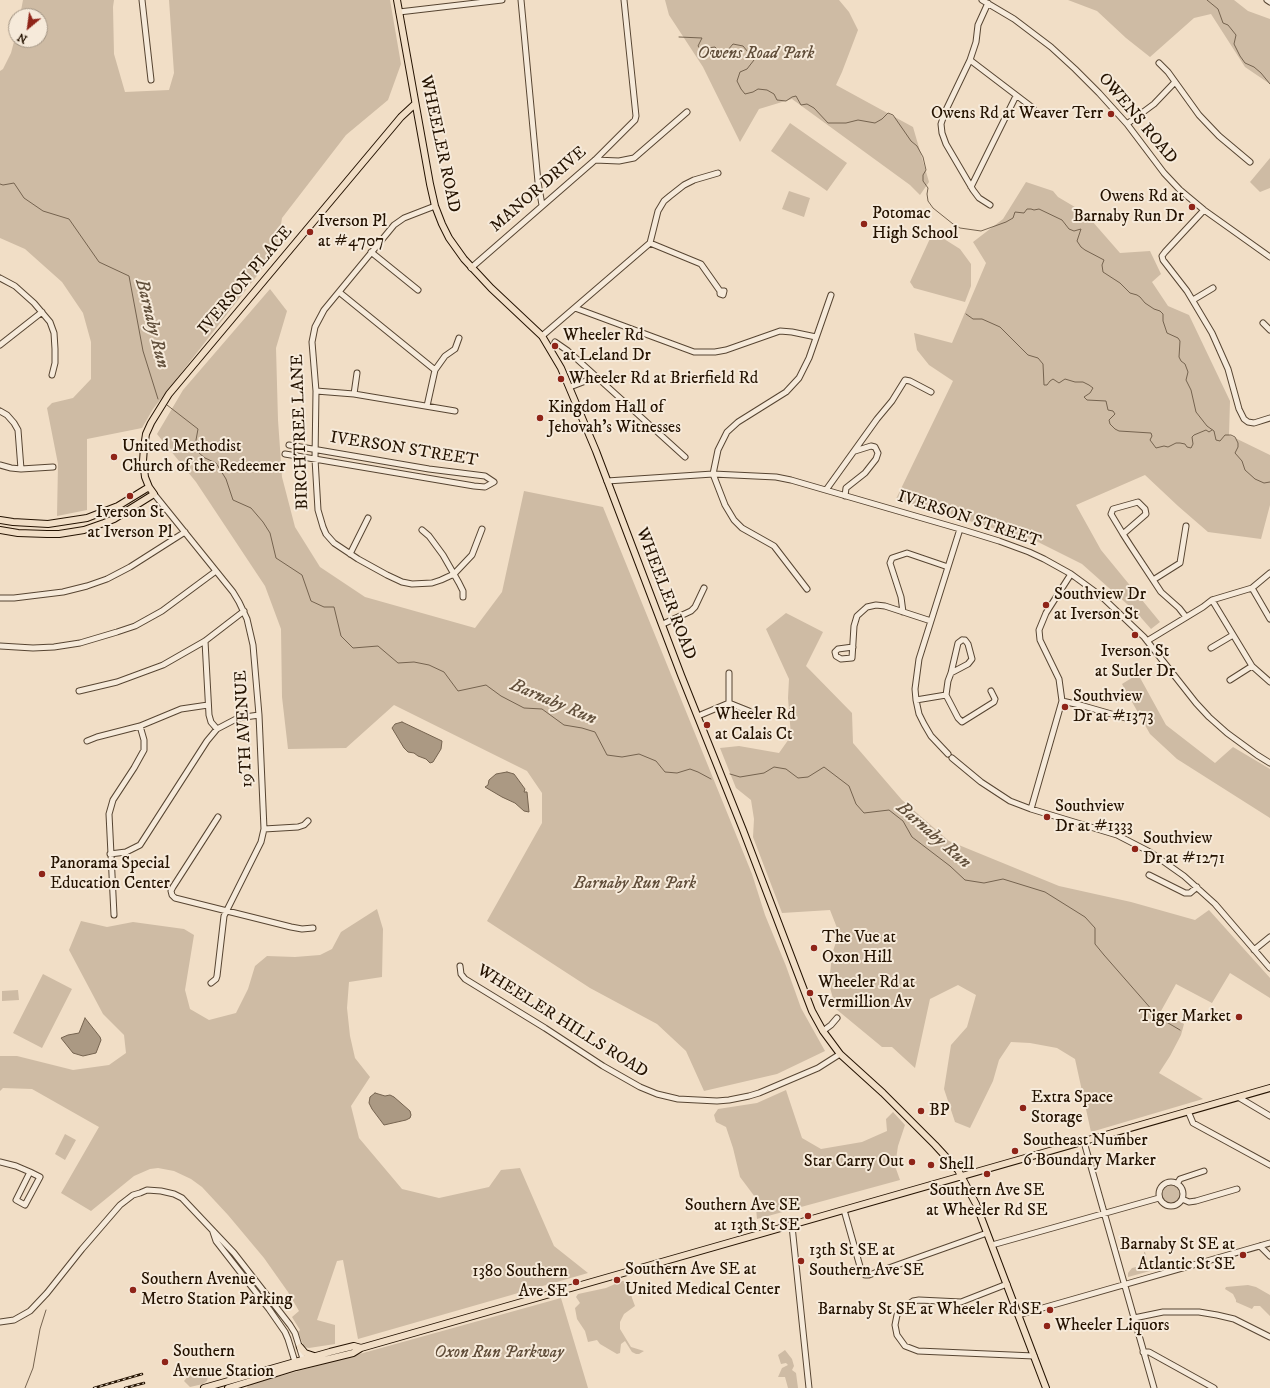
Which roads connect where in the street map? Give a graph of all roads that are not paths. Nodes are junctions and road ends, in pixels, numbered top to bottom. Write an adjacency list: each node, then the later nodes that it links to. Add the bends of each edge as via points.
1 (142, 0): 13 (street)
2 (397, 0): 10 (main road, WHEELER ROAD)
3 (502, 0): 10 (street)
4 (520, 0): 24 (street)
5 (624, 0): 20 (street, MANOR DRIVE, via 636,116 634,122)
6 (982, 0): 9 (street, OWENS ROAD)
7 (1267, 0): 8 (street)
8 (1270, 2)
9 (988, 3): 11 (street, via 978,25); 19 (street, OWENS ROAD, via 1051,47 1099,92)
10 (399, 12): 16 (main road, WHEELER ROAD)
11 (970, 60): 15 (street); 23 (street, via 945,112 942,133)
12 (1159, 63): 14 (street)
13 (151, 80)
14 (1175, 82): 19 (street, via 1154,104); 21 (street, via 1210,128)
15 (1016, 96): 17 (street); 23 (street)
16 (415, 104): 26 (main road, WHEELER ROAD); 71 (main road, IVERSON PLACE, via 401,117 169,394 151,422 145,440 143,468)
17 (1032, 108)
18 (688, 112): 20 (street, via 636,157 626,161)
19 (1127, 124): 27 (street, OWENS ROAD, via 1164,173)
20 (595, 160): 24 (street, MANOR DRIVE)
21 (1250, 162)
22 (718, 173): 28 (street, via 684,185 664,201 656,218)
23 (971, 187): 25 (street, via 979,198)
24 (542, 205): 31 (street, MANOR DRIVE)
25 (990, 205)
26 (435, 206): 29 (street, BIRCHTREE LANE, via 398,221); 31 (main road, WHEELER ROAD, via 449,238)
27 (1204, 210): 30 (street, OWENS ROAD); 38 (street, via 1162,256)
28 (650, 243): 35 (street, via 701,264); 39 (street)
29 (371, 252): 34 (street); 36 (street, BIRCHTREE LANE)
30 (1270, 257)
31 (471, 268): 43 (main road, WHEELER ROAD)
32 (0, 278): 40 (street, via 15,286)
33 (1213, 288): 38 (street)
34 (418, 290)
35 (720, 291)
36 (339, 292): 48 (street); 53 (street, BIRCHTREE LANE, via 324,310 313,332)
37 (832, 295): 44 (street)
38 (1193, 300): 59 (street, via 1221,350 1240,413 1245,421 1254,423)
39 (575, 308): 43 (street); 44 (street, via 694,352 726,350 780,331)
40 (42, 312): 47 (street); 49 (street, via 50,322 55,340 55,363)
41 (1263, 323): 42 (street)
42 (1270, 330)
43 (542, 336): 52 (main road, WHEELER ROAD, via 556,357)
44 (816, 337): 69 (street, via 804,369 794,385 727,432 718,450)
45 (459, 338): 48 (street, via 455,349 445,356)
46 (555, 342): 51 (street)
47 (0, 345)
48 (435, 370): 56 (street)
49 (52, 374)
50 (357, 374): 55 (street)
51 (596, 377): 52 (street); 64 (street)
52 (570, 387): 70 (main road, WHEELER ROAD)
53 (316, 391): 55 (street); 61 (street, BIRCHTREE LANE)
54 (931, 392): 62 (street, via 905,380)
55 (354, 394): 56 (street)
56 (427, 406): 57 (street)
57 (455, 410)
58 (0, 411): 68 (street, via 7,415 18,430)
59 (1270, 418)
60 (289, 445): 61 (street, IVERSON STREET)
61 (315, 450): 65 (street, BIRCHTREE LANE); 65 (street, IVERSON STREET, via 485,476 494,482 485,487 474,486)
62 (854, 451): 72 (street); 74 (street, via 871,446 875,447 878,453 865,473 846,488)
63 (285, 454): 65 (street, IVERSON STREET)
64 (685, 458)
65 (314, 459): 84 (street, BIRCHTREE LANE, via 320,521 330,540)
66 (0, 464): 68 (street)
67 (53, 467): 68 (street)
68 (21, 469)
69 (713, 474): 70 (street, IVERSON STREET); 72 (street, IVERSON STREET, via 776,477); 93 (street, via 734,520 742,528 774,546)
70 (607, 481): 102 (main road, WHEELER ROAD)
71 (149, 487): 73 (main road, IVERSON PLACE); 76 (main road, via 118,506 87,518 48,524)
72 (826, 490): 74 (street, IVERSON STREET)
73 (154, 494): 80 (main road, via 114,519 84,530 47,534); 82 (street, 19TH AVENUE)
74 (845, 496): 79 (street, IVERSON STREET)
75 (368, 518): 84 (street)
76 (0, 520)
77 (1186, 526): 90 (street, via 1180,563)
78 (482, 528): 88 (street, BIRCHTREE LANE, via 472,555)
79 (960, 529): 85 (street); 89 (street, IVERSON STREET, via 1029,552)
80 (0, 530)
81 (422, 530): 88 (street, via 436,545)
82 (185, 532): 86 (street, 19TH AVENUE); 95 (street, via 108,579 56,593)
83 (1123, 534): 83 (street, via 1146,514 1138,502 1113,509 1111,514); 90 (street)
84 (350, 554): 88 (street, BIRCHTREE LANE, via 387,575 412,584 432,583)
85 (948, 567): 98 (street, via 907,553 892,558 890,563); 101 (street)
86 (216, 571): 97 (street, 19TH AVENUE); 106 (street, via 162,611 135,626 80,643 54,647)
87 (1270, 573): 92 (street)
88 (454, 574): 94 (street, via 462,587)
89 (1071, 574): 105 (street, IVERSON STREET, via 1101,596); 118 (street, via 1038,630 1040,640 1059,679)
90 (1153, 580): 99 (street)
91 (704, 588): 102 (street, via 691,611)
92 (1252, 588): 96 (street); 100 (street)
93 (807, 589)
94 (463, 597)
95 (0, 598)
96 (1212, 600): 99 (street); 103 (street)
97 (244, 611): 104 (street); 122 (street, 19TH AVENUE, via 253,645)
98 (903, 612): 101 (street); 107 (street, via 880,605 867,607 857,616)
99 (1186, 617): 105 (street)
100 (1270, 619)
101 (931, 620): 117 (street, via 917,666)
102 (663, 624): 123 (main road, WHEELER ROAD)
103 (1233, 635): 108 (street); 109 (street)
104 (204, 641): 114 (street, via 134,677); 120 (street)
105 (1147, 641): 128 (street, IVERSON STREET, via 1209,717)
106 (0, 646)
107 (853, 646)
108 (1211, 648)
109 (1252, 666): 112 (street); 113 (street)
110 (729, 673): 119 (street)
111 (951, 673): 111 (street, via 958,643 965,640 972,657 971,662); 116 (street)
112 (1230, 680)
113 (1270, 682)
114 (79, 691)
115 (991, 691): 116 (street, via 994,702 963,722 958,718)
116 (946, 695): 117 (street)
117 (916, 700): 129 (street, via 919,714 927,730 950,756 992,790)
118 (1062, 702): 124 (street); 129 (street)
119 (730, 703): 121 (street); 123 (street)
120 (208, 705): 125 (street, via 181,709); 126 (street, via 210,720)
121 (749, 711)
122 (259, 715): 126 (street, via 238,718); 132 (street, 19TH AVENUE)
123 (698, 716): 145 (main road, WHEELER ROAD, via 800,980)
124 (1130, 719)
125 (140, 726): 127 (street); 133 (street, via 144,750 109,810)
126 (217, 729): 133 (street, via 140,845 126,852)
127 (87, 741)
128 (1270, 763)
129 (1030, 808): 135 (street, via 1117,835 1150,852)
130 (218, 818): 136 (street, via 171,892 175,898)
131 (308, 821): 132 (street, via 298,827)
132 (264, 829): 136 (street, 19TH AVENUE, via 261,842)
133 (110, 854): 137 (street)
134 (1149, 875): 135 (street, via 1185,893 1190,893)
135 (1197, 887): 140 (street)
136 (226, 910): 138 (street, via 291,927); 143 (street, 19TH AVENUE, via 216,979)
137 (114, 915)
138 (313, 928)
139 (1270, 937): 140 (street)
140 (1254, 950): 142 (street)
141 (460, 966): 146 (street, WHEELER HILLS ROAD, via 465,979 609,1070 640,1087 678,1099 717,1101 749,1096 818,1068)
142 (1270, 968)
143 (211, 984)
144 (837, 1018): 145 (street)
145 (823, 1031): 146 (main road, WHEELER ROAD)
146 (840, 1054): 156 (main road, WHEELER ROAD, via 935,1145)
147 (1270, 1088): 148 (main road)
148 (1238, 1097): 149 (main road); 150 (street)
149 (1188, 1111): 151 (main road); 153 (street, via 1193,1123)
150 (1270, 1116)
151 (1084, 1142): 156 (main road); 162 (street)
152 (0, 1162): 155 (street)
153 (1270, 1165)
154 (1204, 1171): 157 (street, via 1180,1178)
155 (30, 1172): 155 (street, via 40,1177 25,1205 16,1200)
156 (961, 1176): 161 (main road); 165 (main road, WHEELER ROAD, via 976,1204)
157 (1177, 1184): 159 (street, via 1164,1184 1159,1190); 160 (street, via 1182,1191)
158 (1237, 1189): 160 (street, via 1196,1201)
159 (1159, 1198): 160 (street, via 1163,1204 1170,1206); 162 (street)
160 (1182, 1199)
161 (844, 1210): 163 (main road); 165 (street, via 862,1273 865,1275)
162 (1104, 1213): 167 (street); 171 (street)
163 (792, 1226): 177 (main road); 185 (street)
164 (213, 1231): 174 (street, via 192,1207 174,1194 148,1190 133,1195 112,1213 30,1312 14,1320); 176 (street, via 276,1306 295,1333); 182 (street, via 216,1241 285,1332)
165 (987, 1233): 167 (main road, WHEELER ROAD)
166 (1270, 1243): 168 (street)
167 (992, 1245): 170 (main road, WHEELER ROAD)
168 (1260, 1246): 169 (street); 171 (street)
169 (1270, 1256)
170 (1007, 1284): 172 (main road, WHEELER ROAD); 180 (street, via 962,1302 913,1301 897,1315 897,1335 905,1346 918,1351)
171 (1124, 1285): 172 (street); 173 (street)
172 (1018, 1315): 180 (main road, WHEELER ROAD)
173 (1134, 1318): 175 (street, via 1167,1312 1217,1314 1248,1325); 178 (street)
174 (0, 1322)
175 (1270, 1337)
176 (300, 1347): 179 (main road, via 305,1353); 181 (street)
177 (361, 1348): 179 (main road, via 354,1346); 181 (main road, via 353,1353)
178 (1143, 1352): 187 (street); 188 (street, via 1150,1352)
179 (314, 1356): 181 (main road)
180 (1034, 1356): 186 (main road, WHEELER ROAD)
181 (304, 1362): 182 (main road)
182 (296, 1365): 183 (main road); 184 (main road)
183 (204, 1388)
184 (228, 1388)
185 (809, 1388)
186 (1046, 1388)
187 (1154, 1388)
188 (1214, 1388)

